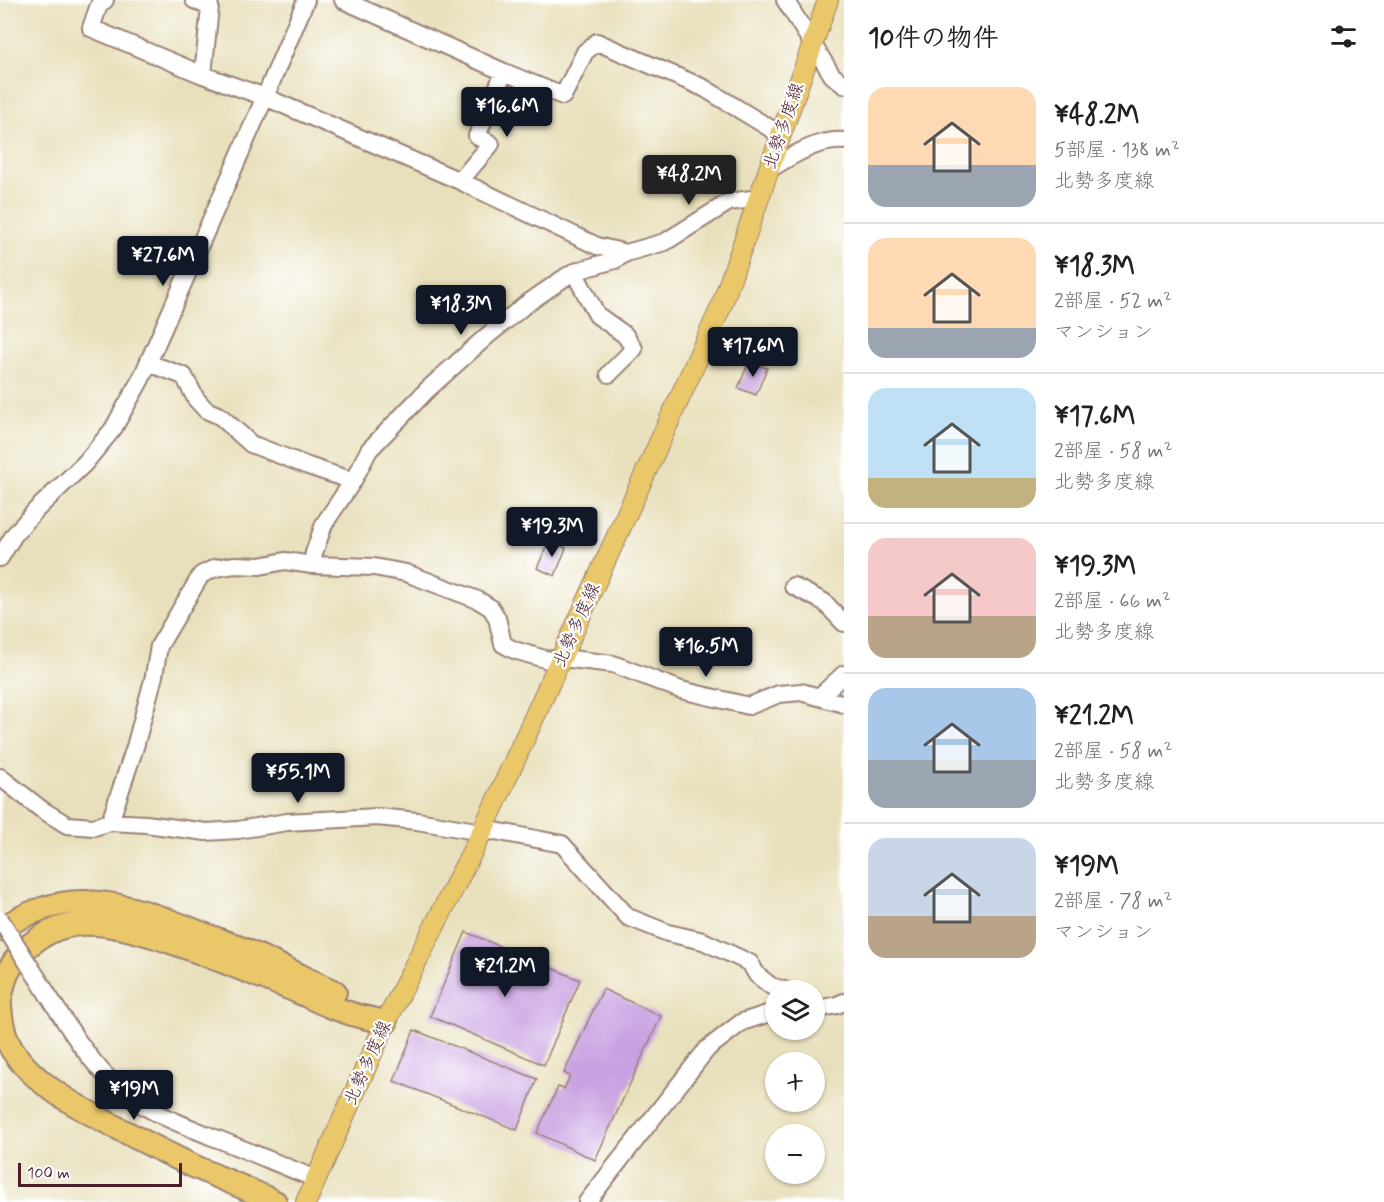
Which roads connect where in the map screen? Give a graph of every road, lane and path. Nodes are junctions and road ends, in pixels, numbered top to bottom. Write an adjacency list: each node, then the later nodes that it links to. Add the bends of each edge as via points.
1 (105, 0): 9 (street, via 99,5 91,28)
2 (194, 0): 9 (street, via 210,7)
3 (306, 0): 11 (street)
4 (342, 0): 8 (street)
5 (784, 0): 7 (street)
6 (828, 0): 7 (main road, 北勢多度線)
7 (813, 44): 10 (street, via 832,75); 12 (main road, 北勢多度線)
8 (504, 72): 12 (street, via 563,96 585,52 597,42 704,88); 15 (street, via 477,136 491,144)
9 (203, 75): 11 (street)
10 (844, 85)
11 (265, 97): 15 (street); 19 (street)
12 (781, 135): 14 (main road, 北勢多度線)
13 (844, 141): 14 (street, via 804,149)
14 (770, 169): 16 (main road, 北勢多度線)
15 (460, 181): 17 (street, via 597,246)
16 (759, 198): 17 (street, via 729,201 665,242); 26 (main road, 北勢多度線, via 721,307)
17 (626, 253): 18 (street)
18 (574, 272): 20 (street, via 597,315 625,335 634,349); 21 (street, via 518,311 428,388 369,450)
19 (148, 363): 21 (street, via 184,376 206,410 220,416 251,444); 22 (street, via 113,429 85,463 35,511)
20 (609, 374)
21 (353, 481): 23 (street, via 324,525)
22 (0, 558)
23 (312, 565): 26 (street, via 374,567 406,573 490,608 497,618 503,644 514,650 548,660); 31 (street, via 285,561 235,565 201,575 159,646 135,747)
24 (794, 586): 25 (street, via 824,602)
25 (844, 623)
26 (562, 658): 28 (street, via 613,664 681,690 750,706 779,694 801,692); 32 (main road, 北勢多度線)
27 (844, 674): 28 (street)
28 (819, 697): 29 (street)
29 (844, 704)
30 (0, 777): 31 (street, via 67,825)
31 (110, 822): 32 (street, via 206,832 377,817)
32 (482, 832): 35 (street, via 511,833 562,844 628,917 668,933 703,941 750,963); 42 (main road, 北勢多度線)
33 (0, 919): 43 (street, bridge, via 78,1040 120,1090 172,1120)
34 (0, 930): 42 (highway, via 39,910 64,904 85,902 141,910 254,954 352,1000)
35 (765, 981)
36 (0, 1000): 42 (highway, via 17,957 60,928 80,924 143,933 221,960 347,1013)
37 (825, 1001): 38 (street)
38 (840, 1004): 40 (street)
39 (0, 1006): 44 (highway, via 11,1048 49,1088 142,1141)
40 (825, 1007)
41 (765, 1015): 46 (street, via 742,1022 706,1049)
42 (386, 1022): 43 (main road, 北勢多度線)
43 (316, 1179): 45 (main road, 北勢多度線)
44 (276, 1202)
45 (306, 1202)
46 (587, 1202)

